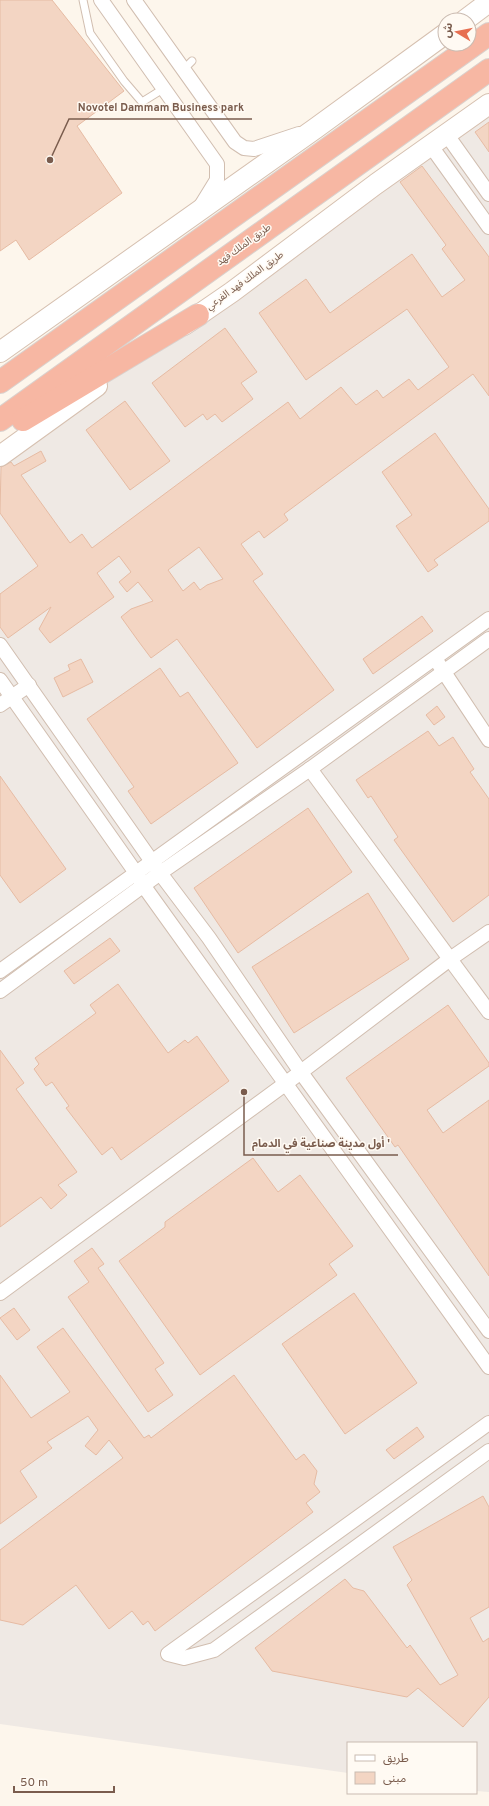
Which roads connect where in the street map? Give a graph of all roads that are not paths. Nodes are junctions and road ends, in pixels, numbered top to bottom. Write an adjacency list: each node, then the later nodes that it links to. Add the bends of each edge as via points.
1 (83, 0): 9 (lane, via 90,33 142,102)
2 (101, 0): 9 (street)
3 (134, 0): 11 (street, via 188,65 235,142 244,148 254,150)
4 (489, 2): 5 (main road)
5 (476, 12)
6 (489, 34): 19 (highway)
7 (437, 40): 11 (main road)
8 (489, 70): 20 (highway, طريق الملك فهد)
9 (163, 89): 15 (street, via 217,164 217,180)
10 (489, 104): 12 (main road, طريق الملك فهد الفرعي)
11 (316, 128): 15 (main road)
12 (447, 135): 13 (main road, طريق الملك فهد الفرعي); 14 (street)
13 (431, 146): 16 (street); 17 (main road, طريق الملك فهد الفرعي)
14 (489, 194)
15 (197, 212): 18 (main road)
16 (489, 227)
17 (198, 315): 21 (highway); 22 (main road, طريق الملك فهد الفرعي)
18 (0, 352)
19 (0, 382)
20 (0, 420)
21 (0, 434)
22 (0, 456)
23 (489, 619): 26 (street)
24 (489, 639): 27 (street)
25 (0, 645): 29 (street)
26 (435, 657): 27 (street); 33 (street)
27 (443, 671): 31 (street); 32 (street)
28 (0, 680): 30 (street)
29 (29, 684): 30 (street); 33 (street)
30 (6, 701): 34 (street)
31 (489, 740)
32 (310, 769): 33 (street); 38 (street)
33 (156, 867): 34 (street); 36 (street)
34 (140, 879): 37 (street); 39 (street); 40 (street)
35 (489, 932): 38 (street)
36 (209, 938): 37 (street); 42 (street)
37 (196, 957): 43 (street)
38 (450, 959): 41 (street); 42 (street)
39 (0, 971)
40 (0, 991)
41 (489, 1012)
42 (300, 1071): 43 (street); 45 (street)
43 (285, 1084): 44 (street); 46 (street)
44 (0, 1293)
45 (489, 1331)
46 (489, 1367)
47 (489, 1423): 48 (street)
48 (470, 1437): 49 (street); 50 (street)
49 (486, 1454): 51 (street)
50 (345, 1528): 51 (street); 51 (street, via 168,1654 184,1658 214,1650)
51 (359, 1545)

